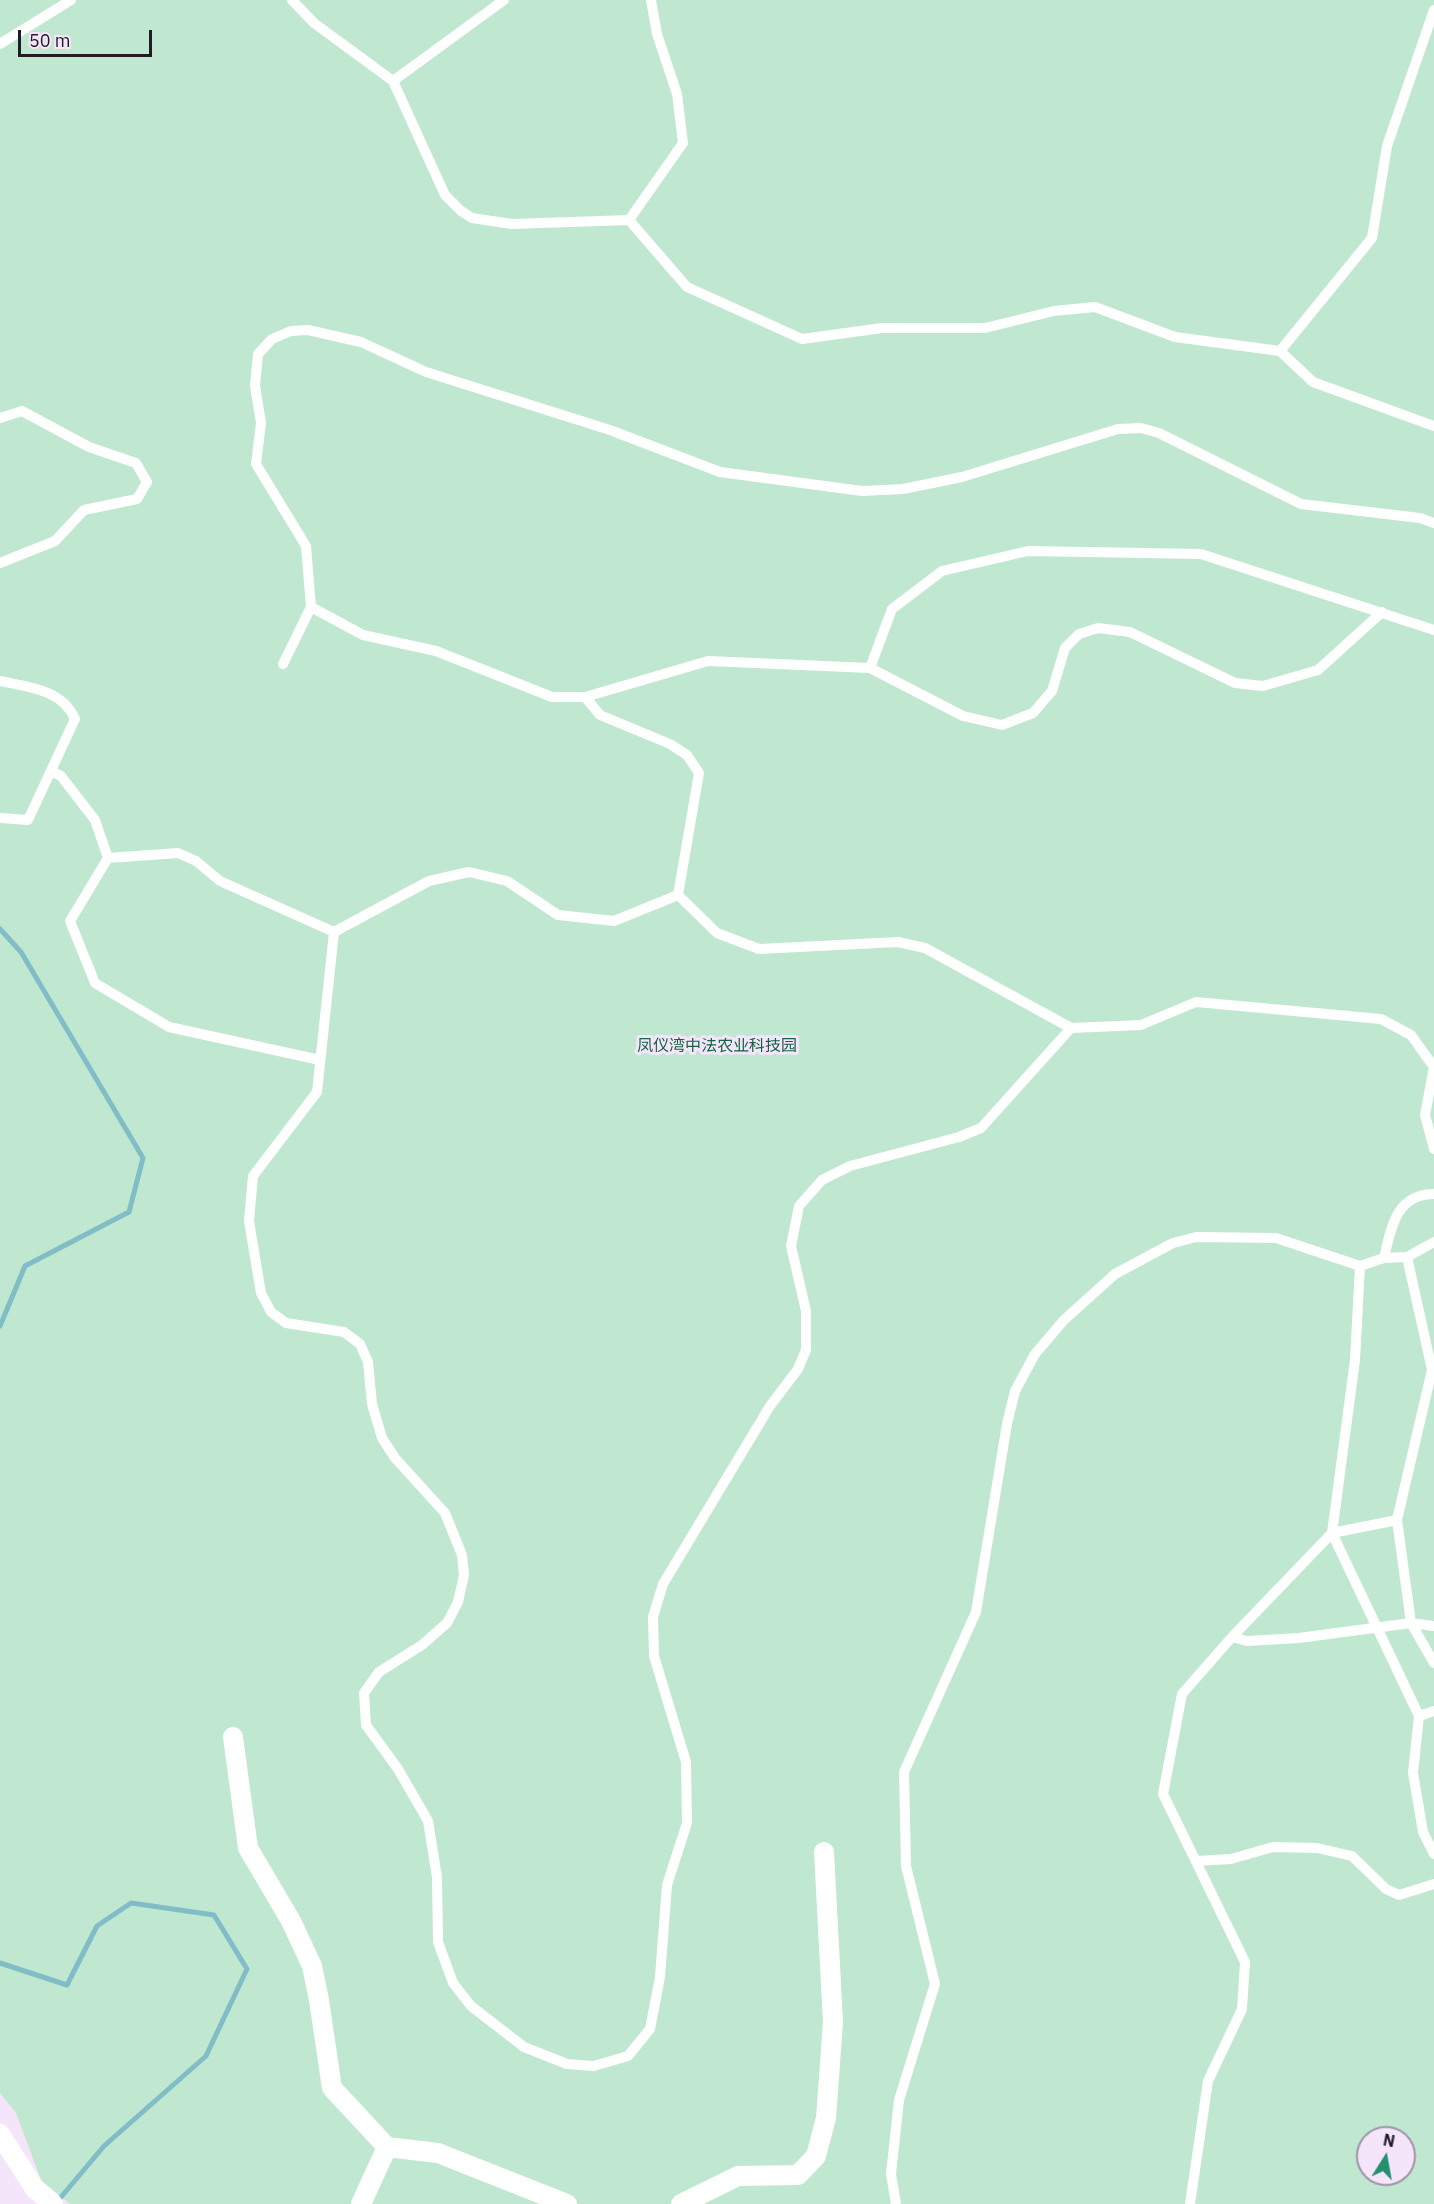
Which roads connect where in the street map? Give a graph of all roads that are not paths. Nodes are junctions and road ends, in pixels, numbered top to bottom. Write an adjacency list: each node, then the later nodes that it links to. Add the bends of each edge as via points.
1 (71, 0): 6 (lane)
2 (292, 0): 7 (lane, via 314,23)
3 (504, 0): 7 (lane)
4 (651, 0): 8 (lane, via 657,34 677,94 683,143)
5 (1434, 10): 9 (lane, via 1387,146 1372,238)
6 (0, 44)
7 (393, 81): 8 (lane, via 444,195 472,218 512,224)
8 (629, 220): 9 (lane, via 687,287 802,339 882,328 985,328 1054,311 1095,307 1175,337)
9 (1280, 351): 11 (lane, via 1313,382)
10 (0, 418): 13 (lane, via 22,411 89,447 136,462 147,483 137,499 84,510 55,541)
11 (1434, 426)
12 (1434, 523): 14 (lane, via 1301,504 1159,433 1141,428 1118,429 962,477 903,489 862,491 720,472 610,430 426,372 361,342 308,330 291,331 272,339 258,354 255,386 261,423 256,464 306,546)
13 (0, 563)
14 (311, 607): 17 (lane); 20 (lane, via 363,635 436,651 552,697)
15 (1382, 612): 16 (lane); 18 (lane, via 1201,554 1028,551 942,571 892,609); 18 (lane, via 1318,670 1263,686 1235,683 1130,632 1098,628 1079,634 1065,648 1052,691 1033,713 1002,725 963,716)
16 (1434, 630)
17 (283, 664)
18 (870, 668): 20 (lane, via 708,661)
19 (0, 681): 21 (lane, via 47,691 70,708 75,719)
20 (585, 697): 24 (lane, via 600,715 687,755 699,773)
21 (51, 771): 22 (lane, via 28,820); 23 (lane, via 61,776 95,820)
22 (0, 818)
23 (108, 858): 25 (lane, via 178,853 196,861 220,881); 27 (lane, via 70,921 95,983 169,1028)
24 (678, 895): 25 (lane, via 614,921 558,915 507,881 469,872 429,881); 26 (lane, via 717,933 759,949 898,942 925,948)
25 (334, 932): 27 (lane)
26 (1071, 1028): 27 (lane, via 981,1128 850,1166 822,1180 799,1206 791,1246 806,1311 806,1350 798,1369 770,1406 663,1584 653,1617 654,1656 686,1762 687,1823 667,1885 660,1977 650,2029 628,2056 594,2066 567,2064 524,2047 471,2006 453,1983 438,1942 437,1876 428,1821 398,1769 366,1725 364,1694 379,1672 422,1645 447,1623 458,1602 464,1575 462,1555 445,1513 382,1438 372,1404 368,1362 360,1344 344,1332 286,1323 271,1312 261,1293 249,1221 253,1176 317,1092); 28 (lane, via 1141,1025 1196,1002 1382,1019 1411,1035)
27 (320, 1060)
28 (1434, 1067): 29 (lane, via 1425,1115)
29 (1434, 1149)
30 (1434, 1194): 33 (lane, via 1421,1194 1398,1210)
31 (1434, 1242): 32 (lane)
32 (1407, 1257): 33 (lane); 35 (lane, via 1432,1370)
33 (1384, 1258): 34 (lane)
34 (1360, 1266): 36 (lane, via 1355,1360); 55 (lane, via 1276,1238 1196,1236 1173,1243 1115,1274 1064,1320 1035,1354 1015,1391 976,1612 904,1772 906,1866 935,1984 899,2100 891,2174)
35 (1397, 1520): 36 (lane); 37 (lane)
36 (1332, 1533): 39 (lane); 40 (lane)
37 (1411, 1623): 38 (lane); 39 (lane); 41 (lane)
38 (1434, 1626)
39 (1378, 1627): 40 (lane, via 1299,1638 1247,1641); 43 (lane)
40 (1232, 1636): 47 (lane, via 1182,1694 1163,1794)
41 (1434, 1663)
42 (1434, 1711): 43 (lane)
43 (1419, 1716): 46 (lane, via 1413,1773 1423,1832)
44 (233, 1737): 50 (street, via 248,1848 312,1966 332,2088)
45 (824, 1851): 54 (street, via 833,2022 826,2118 816,2156 798,2175 738,2176)
46 (1434, 1854)
47 (1196, 1861): 48 (lane, via 1231,1859 1273,1846 1317,1848 1352,1856 1386,1889 1399,1895); 56 (lane, via 1245,1962 1242,2009 1208,2081)
48 (1434, 1884)
49 (0, 2134): 51 (street, via 35,2189)
50 (387, 2147): 52 (street); 53 (street, via 438,2153)
51 (53, 2204)
52 (361, 2204)
53 (567, 2204)
54 (681, 2204)
55 (897, 2204)
56 (1190, 2204)

